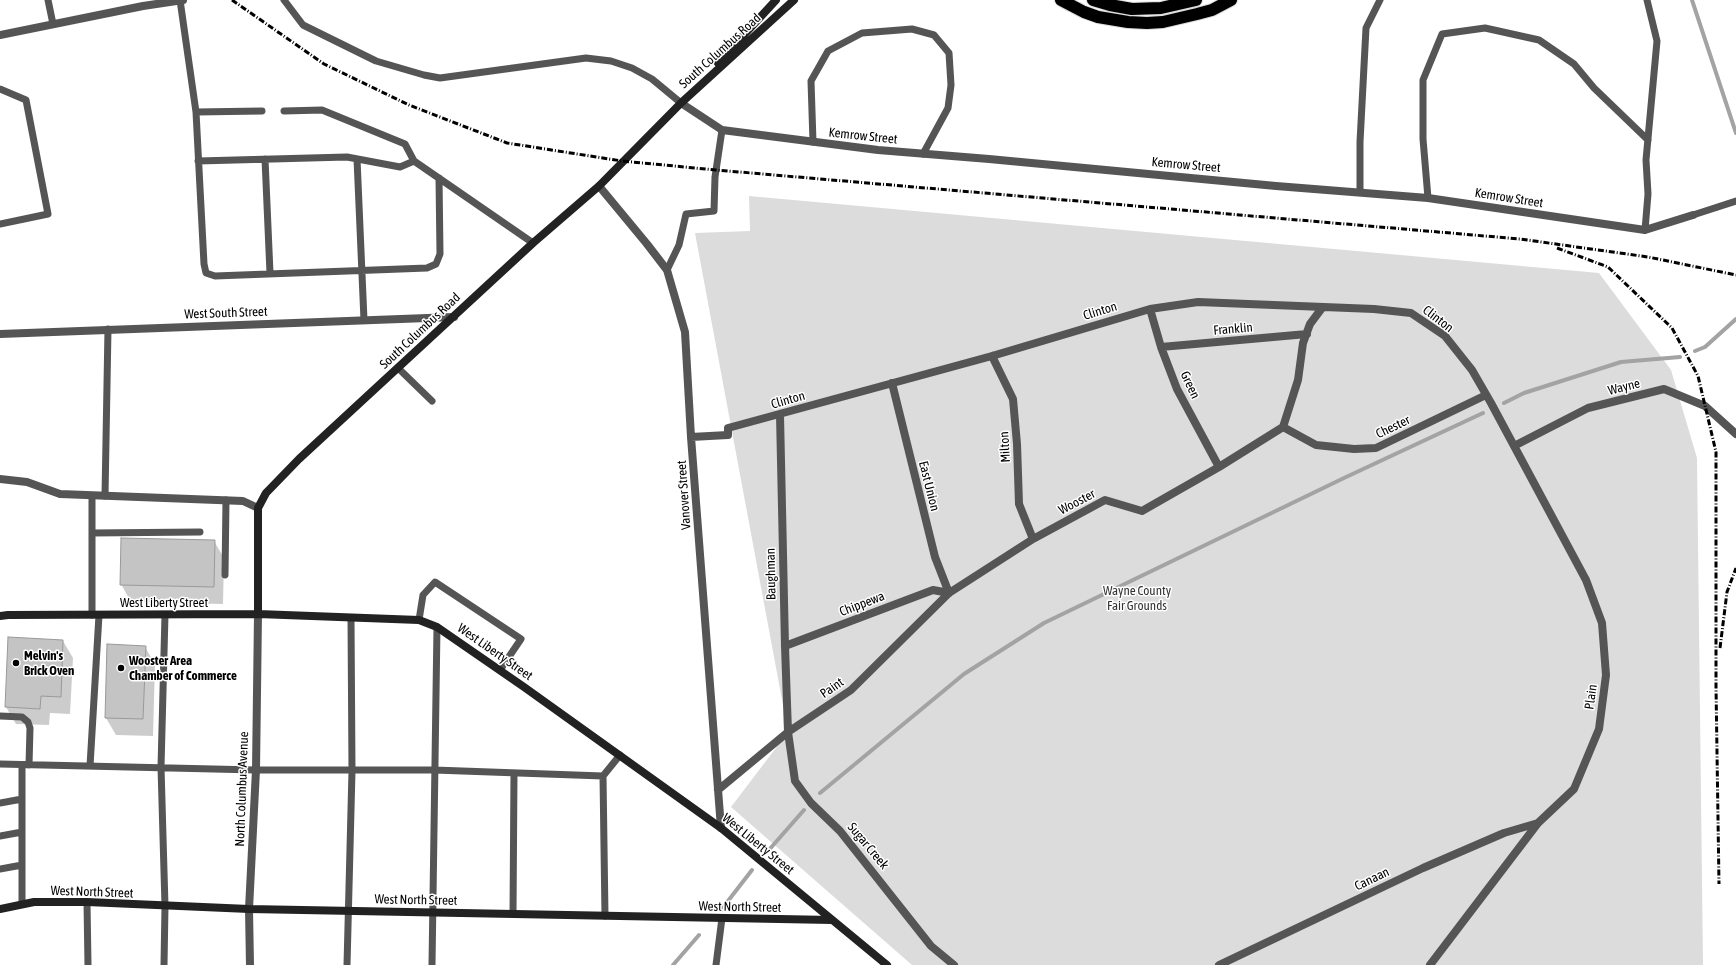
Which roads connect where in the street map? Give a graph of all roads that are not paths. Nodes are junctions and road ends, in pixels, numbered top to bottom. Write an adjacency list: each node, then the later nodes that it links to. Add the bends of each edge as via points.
1 (48, 0): 12 (lane)
2 (181, 0): 12 (street); 18 (lane)
3 (284, 0): 15 (lane, via 303,25 376,61 424,75 440,78 586,58 611,61 632,68 652,79)
4 (776, 0): 15 (main road, South Columbus Road)
5 (1060, 0): 8 (highway, via 1098,17 1147,23 1163,22 1212,10)
6 (1093, 0): 7 (highway, via 1132,9 1161,8)
7 (1196, 0)
8 (1231, 0)
9 (1380, 0): 29 (lane, via 1366,28)
10 (1647, 0): 20 (lane, via 1657,41)
11 (790, 1): 15 (main road, South Columbus Road)
12 (53, 24): 13 (street)
13 (0, 35)
14 (0, 89): 33 (lane, via 26,100 48,214)
15 (681, 103): 19 (street, Kemrow Street); 28 (main road, South Columbus Road)
16 (262, 111): 18 (lane)
17 (284, 111): 26 (lane, via 322,110 405,144)
18 (196, 112): 25 (lane)
19 (722, 130): 21 (street, Kemrow Street); 37 (lane, via 715,177 714,212 686,214 679,246)
20 (1648, 140): 30 (lane, via 1594,88 1574,64 1539,40 1485,28 1442,34 1423,80 1423,139); 34 (lane)
21 (813, 142): 22 (street, Kemrow Street); 22 (lane, via 811,81 828,51 862,33 912,29 934,35 949,53 950,61 951,85 948,108)
22 (923, 154): 29 (street, Kemrow Street)
23 (265, 159): 24 (lane); 25 (lane); 38 (lane)
24 (357, 159): 26 (lane, via 400,167); 36 (lane)
25 (198, 161): 38 (lane, via 206,272 215,276)
26 (414, 161): 27 (lane)
27 (439, 178): 35 (lane); 36 (lane, via 440,254 436,264 426,268)
28 (599, 186): 35 (main road, South Columbus Road); 37 (street, Vanover Street)
29 (1360, 192): 30 (street, Kemrow Street)
30 (1428, 198): 34 (street, Kemrow Street)
31 (1736, 201): 32 (lane)
32 (1693, 215): 34 (street, Kemrow Street)
33 (0, 224)
34 (1645, 230)
35 (533, 243): 41 (main road, South Columbus Road)
36 (362, 270): 38 (lane); 42 (lane)
37 (667, 270): 56 (street, Vanover Street, via 685,332)
38 (270, 273)
39 (1322, 308): 40 (street, Clinton, via 1198,302); 45 (street, via 1310,324); 50 (street, Clinton, via 1411,313 1445,336 1472,370)
40 (1150, 309): 46 (street, Green); 47 (street, Clinton)
41 (454, 317): 42 (street, West South Street); 48 (main road, South Columbus Road)
42 (364, 320): 43 (street, West South Street)
43 (108, 329): 44 (street, West South Street); 61 (lane)
44 (0, 334)
45 (1307, 334): 46 (street, Franklin); 54 (street, via 1303,343 1298,380)
46 (1161, 347): 58 (street, Green, via 1177,389)
47 (992, 356): 49 (street, Clinton); 66 (street, Milton, via 1013,399 1019,504)
48 (398, 368): 51 (lane); 63 (main road, South Columbus Road, via 276,482)
49 (892, 383): 53 (street, Clinton); 68 (street, East Union, via 935,557)
50 (1486, 395): 52 (street, Clinton); 54 (street, Chester, via 1376,448 1354,449 1316,445)
51 (432, 401)
52 (1491, 403): 57 (street, Plain)
53 (780, 415): 56 (street, Clinton, via 728,428 728,435); 76 (street, Baughman)
54 (1283, 428): 58 (street, Wooster)
55 (1736, 434): 57 (street, Wayne, via 1705,406 1664,389 1588,408)
56 (691, 437): 90 (street, Vanover Street)
57 (1514, 446): 93 (street, Plain, via 1586,580 1602,623 1606,675 1599,728 1574,789)
58 (1219, 467): 66 (street, Wooster, via 1142,511 1105,500)
59 (0, 479): 60 (street, via 27,482 60,494)
60 (92, 496): 61 (street); 65 (lane)
61 (105, 496): 62 (street)
62 (226, 500): 63 (street, via 243,500); 67 (lane)
63 (258, 508): 69 (main road)
64 (200, 532): 65 (lane)
65 (92, 533): 70 (lane)
66 (1033, 539): 68 (street, Wooster)
67 (225, 575)
68 (949, 594): 76 (street, Chippewa, via 933,590); 79 (street, Paint, via 851,690)
69 (258, 614): 71 (main road, West Liberty Street); 73 (main road, West Liberty Street); 85 (street, North Columbus Avenue)
70 (96, 615): 71 (main road, West Liberty Street); 72 (main road, West Liberty Street); 83 (lane)
71 (165, 615): 84 (lane)
72 (0, 616)
73 (351, 618): 74 (main road, West Liberty Street); 87 (lane)
74 (419, 620): 75 (main road, West Liberty Street); 77 (lane, via 423,595 435,582 520,639)
75 (437, 627): 77 (main road, West Liberty Street); 86 (lane)
76 (785, 646): 79 (street, Baughman)
77 (500, 670): 80 (main road, West Liberty Street)
78 (0, 716): 82 (lane, via 22,717 28,722 30,728)
79 (788, 732): 90 (street, Paint); 117 (street, Sugar Creek, via 794,782 845,837 931,946)
80 (620, 755): 89 (lane); 94 (main road, West Liberty Street)
81 (0, 764): 82 (lane)
82 (25, 765): 83 (lane); 91 (lane)
83 (90, 766): 84 (lane)
84 (161, 767): 85 (lane); 101 (lane)
85 (256, 770): 87 (lane); 103 (street, North Columbus Avenue)
86 (434, 770): 87 (lane); 88 (lane); 105 (lane)
87 (352, 771): 104 (lane)
88 (514, 773): 89 (lane); 106 (lane)
89 (603, 776): 107 (lane)
90 (718, 790): 94 (street, Vanover Street)
91 (22, 799): 92 (lane); 95 (lane)
92 (0, 803)
93 (1538, 823): 118 (street, Canaan, via 1504,833 1423,868); 119 (street, Plain)
94 (721, 828): 109 (main road, West Liberty Street)
95 (22, 832): 96 (lane); 97 (lane)
96 (0, 836)
97 (22, 865): 98 (lane); 100 (lane)
98 (0, 869)
99 (87, 902): 100 (main road, West North Street); 101 (main road, West North Street); 110 (lane)
100 (22, 904): 102 (main road, West North Street)
101 (165, 906): 103 (main road, West North Street); 111 (lane)
102 (0, 909)
103 (249, 909): 104 (main road, West North Street); 112 (street, North Columbus Avenue)
104 (348, 911): 105 (main road, West North Street); 113 (lane)
105 (433, 913): 106 (main road, West North Street); 114 (lane)
106 (513, 914): 107 (main road, West North Street)
107 (605, 916): 108 (main road, West North Street)
108 (722, 918): 109 (main road, West North Street); 115 (lane)
109 (832, 920): 116 (main road, West Liberty Street)
110 (88, 965)
111 (164, 965)
112 (250, 965)
113 (347, 965)
114 (432, 965)
115 (716, 965)
116 (887, 965)
117 (954, 965)
118 (1219, 965)
119 (1430, 965)

